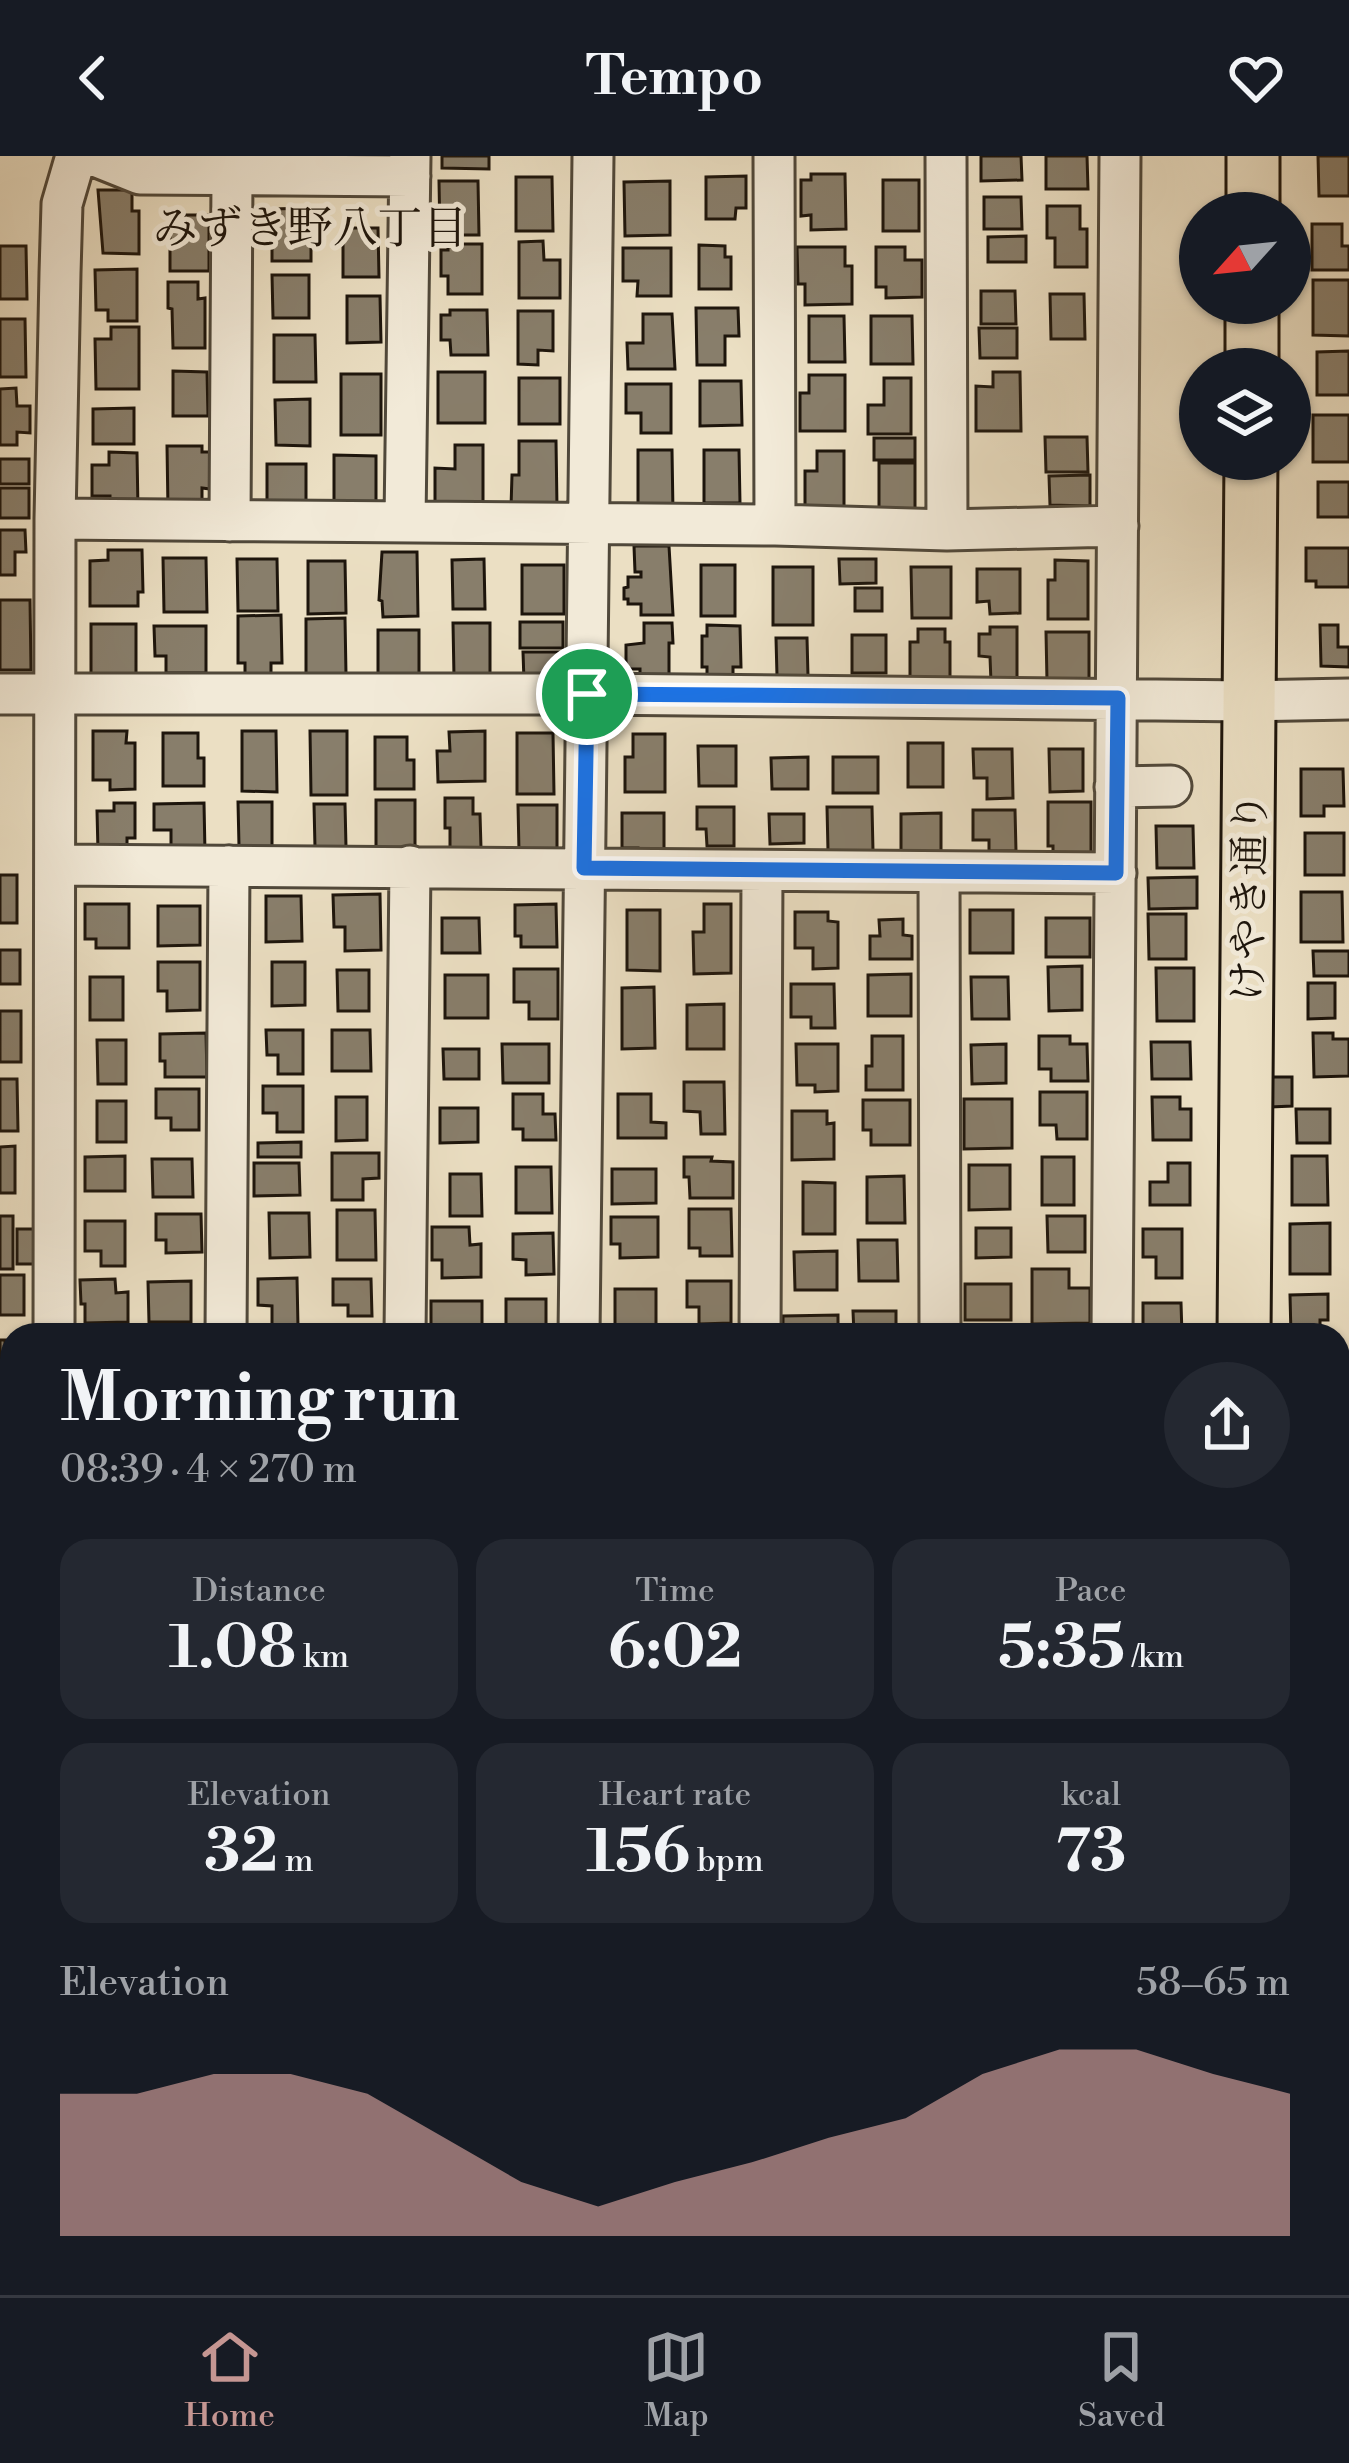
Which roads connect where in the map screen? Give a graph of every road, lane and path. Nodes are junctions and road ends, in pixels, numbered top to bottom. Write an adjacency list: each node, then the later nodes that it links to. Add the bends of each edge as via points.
1 (76, 156): 12 (street, via 62,204)
2 (95, 156): 9 (street, via 140,174)
3 (593, 156): 15 (street)
4 (774, 156): 16 (street)
5 (946, 156): 18 (street)
6 (1120, 156): 17 (street)
7 (1253, 156): 10 (main road)
8 (410, 166): 9 (street); 14 (street)
9 (232, 177): 13 (street)
10 (1253, 192)
11 (1251, 480): 24 (main road, けやき通り)
12 (55, 519): 13 (street); 20 (street)
13 (230, 521): 14 (street)
14 (406, 521): 15 (street)
15 (587, 523): 16 (street); 21 (street)
16 (775, 524): 18 (street)
17 (1118, 526): 18 (street); 22 (street)
18 (947, 530)
19 (0, 694): 20 (street)
20 (55, 694): 21 (street); 27 (street)
21 (587, 694): 22 (street); 30 (street)
22 (1118, 698): 24 (street); 26 (street)
23 (1349, 699): 24 (street)
24 (1249, 700): 41 (main road, けやき通り)
25 (1171, 786): 26 (street)
26 (1115, 788): 33 (street)
27 (56, 866): 28 (street); 34 (street)
28 (229, 866): 29 (street); 35 (street)
29 (410, 866): 30 (street); 36 (street)
30 (584, 868): 31 (street); 37 (street)
31 (762, 872): 32 (street); 38 (street)
32 (939, 872): 33 (street); 39 (street)
33 (1116, 873): 40 (street)
34 (53, 1323)
35 (226, 1323)
36 (405, 1323)
37 (579, 1323)
38 (760, 1323)
39 (940, 1323)
40 (1112, 1323)
41 (1244, 1323)

